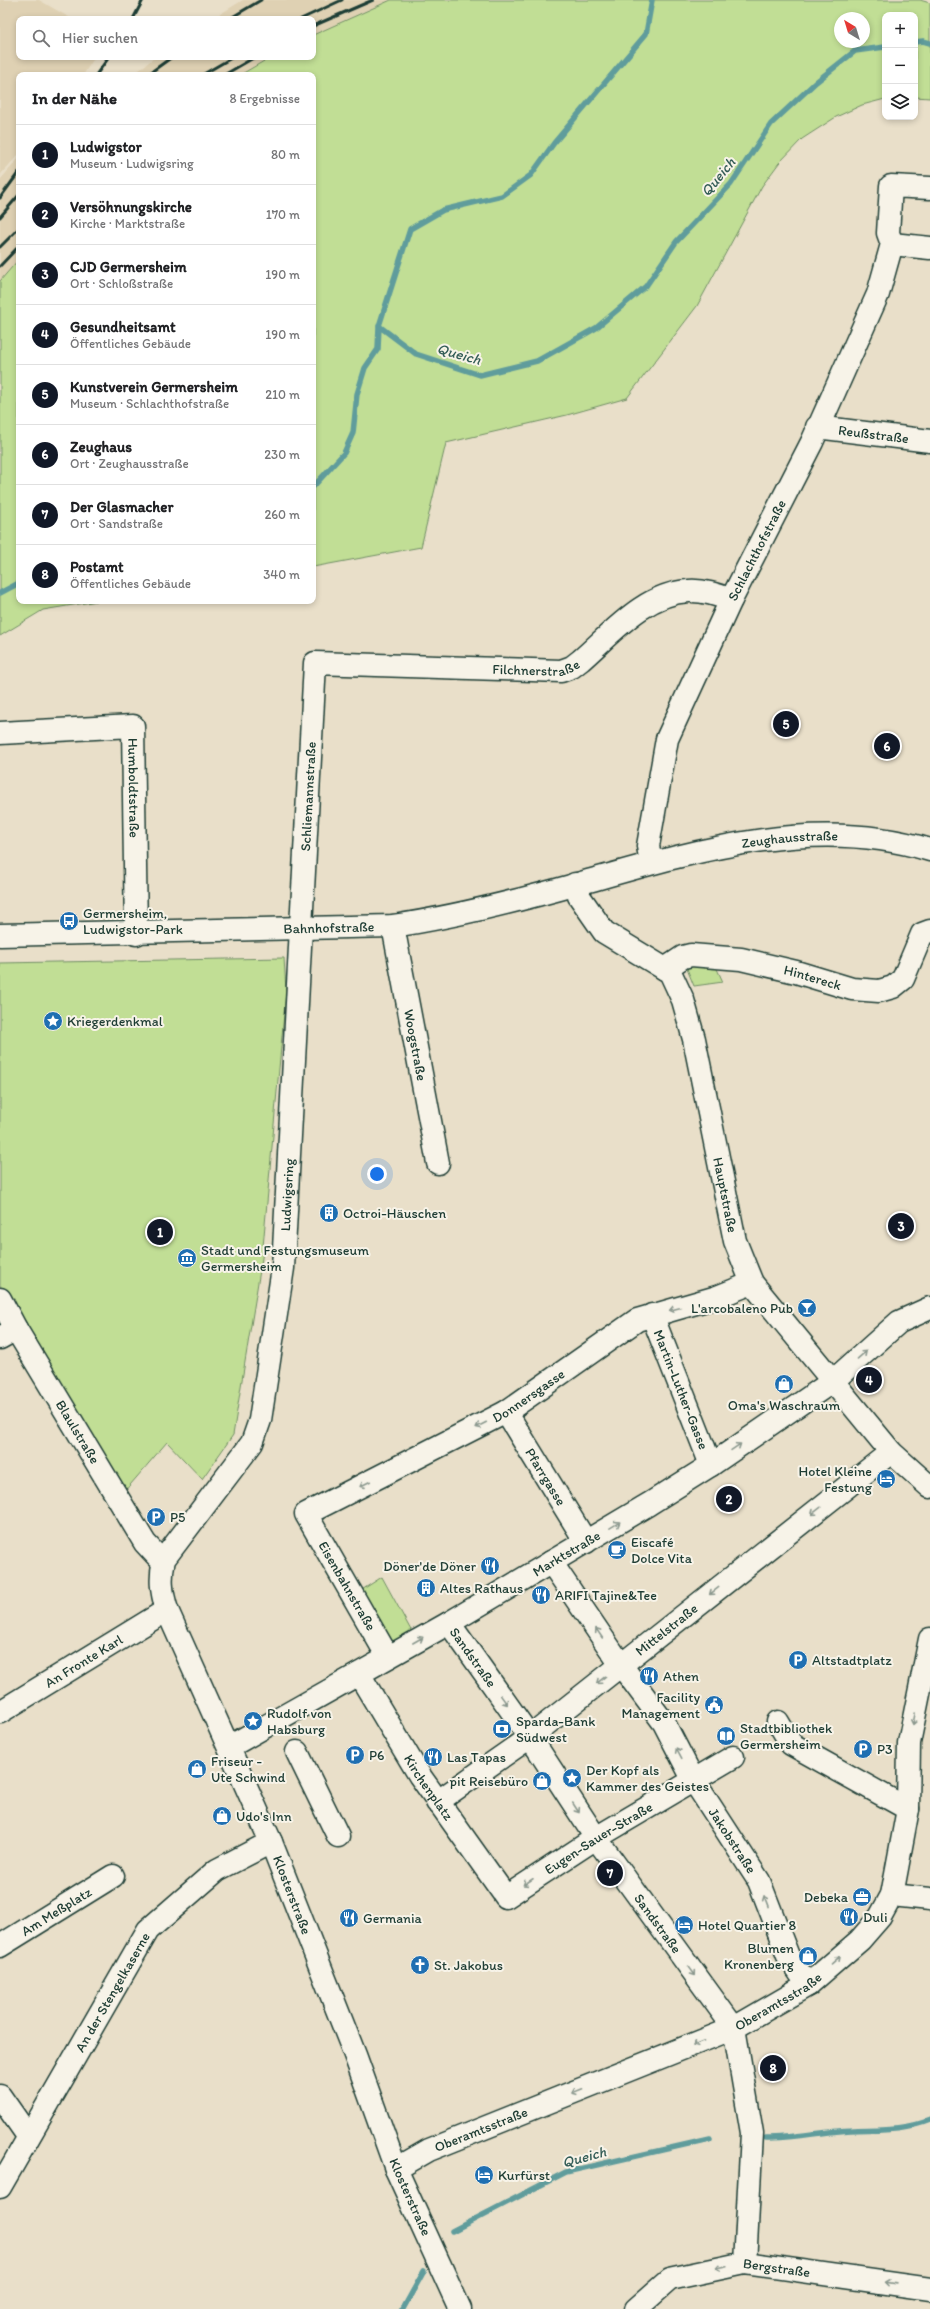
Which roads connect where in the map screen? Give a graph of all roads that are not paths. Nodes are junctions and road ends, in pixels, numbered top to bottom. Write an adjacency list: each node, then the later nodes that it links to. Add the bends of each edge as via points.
1 (930, 188): 2 (street, Schlachthofstraße, via 891,186 888,233)
2 (892, 244): 3 (street); 4 (street, Schlachthofstraße, via 878,294)
3 (930, 248)
4 (817, 428): 5 (street, Reußstraße); 6 (street, Schlachthofstraße)
5 (930, 441)
6 (731, 600): 7 (street, Filchnerstraße, via 711,593 689,591 667,595 639,609 572,668 561,671); 10 (street, Schlachthofstraße, via 667,739 648,846)
7 (315, 663): 13 (street, Schliemannstraße)
8 (0, 733): 15 (street, Humboldtstraße, via 133,726)
9 (930, 850): 10 (street, Zeughausstraße, via 862,836 788,836 740,843)
10 (651, 863): 11 (street, Bahnhofstraße)
11 (575, 884): 12 (street, Bahnhofstraße, via 437,920); 17 (street, Hauptstraße, via 579,896 604,932)
12 (393, 926): 13 (street, Bahnhofstraße); 18 (street, Woogstraße)
13 (301, 930): 15 (street, Bahnhofstraße); 29 (street, Ludwigsring, via 281,1284 260,1420 252,1443)
14 (930, 932): 17 (street, Hintereck, via 922,934 903,979 879,991 852,989 796,972 734,958 691,955 683,957)
15 (136, 934): 16 (street, Bahnhofstraße)
16 (0, 936)
17 (665, 969): 19 (street, Hauptstraße, via 670,972 683,1000 694,1039 735,1241)
18 (438, 1163)
19 (752, 1283): 22 (street, Donnersgasse, one-way to 22, via 717,1297); 24 (street, Hauptstraße)
20 (0, 1299): 23 (street, Blaulstraße)
21 (930, 1308): 24 (street, Marktstraße, one-way to 21, via 899,1322)
22 (652, 1314): 25 (street, Donnersgasse, via 637,1320); 27 (street, Martin-Luther-Gasse)
23 (8, 1334): 32 (street, Blaulstraße, via 145,1543 158,1557)
24 (833, 1381): 26 (street, Hauptstraße); 27 (street, Marktstraße, one-way to 24)
25 (506, 1412): 30 (street, Donnersgasse, one-way to 30); 31 (street, Pfarrgasse)
26 (891, 1452): 28 (street, Hauptstraße); 38 (street, Mittelstraße, one-way to 38)
27 (711, 1465): 31 (street, Marktstraße, one-way to 27)
28 (930, 1487)
29 (213, 1491): 32 (street, Klosterstraße)
30 (306, 1514): 37 (street, Eisenbahnstraße)
31 (586, 1542): 33 (street, Marktstraße)
32 (164, 1559): 34 (street, Klosterstraße, via 160,1578)
33 (551, 1562): 35 (street, Marktstraße); 38 (street, Jakobstraße, one-way to 33)
34 (167, 1610): 40 (street, An Fronte Karl); 43 (street, Klosterstraße)
35 (448, 1623): 37 (street, Marktstraße, one-way to 35); 42 (street, Sandstraße, one-way to 42)
36 (930, 1639): 48 (street, Oberamtsstraße, one-way to 48, via 909,1744)
37 (388, 1657): 39 (street, Marktstraße)
38 (620, 1665): 42 (street, Mittelstraße, one-way to 42); 46 (street, Jakobstraße, one-way to 38, via 664,1723)
39 (359, 1674): 43 (street, Marktstraße); 47 (street, Kirchenplatz)
40 (0, 1712)
41 (778, 1722): 48 (street, via 791,1744)
42 (530, 1737): 47 (street, Mittelstraße); 50 (street, Sandstraße, one-way to 50)
43 (229, 1747): 51 (street, Klosterstraße)
44 (297, 1752): 49 (street)
45 (733, 1757): 46 (street, Eugen-Sauer-Straße)
46 (694, 1781): 50 (street, Eugen-Sauer-Straße); 57 (street, Jakobstraße, one-way to 46, via 788,1956 759,1881)
47 (437, 1802): 54 (street, Kirchenplatz)
48 (908, 1808): 53 (street, Oberamtsstraße)
49 (338, 1836)
50 (596, 1838): 54 (street, Eugen-Sauer-Straße, one-way to 54); 58 (street, Sandstraße, one-way to 58)
51 (271, 1842): 60 (street, An der Stengelkaserne, via 218,1870 148,1930); 61 (street, Klosterstraße, via 355,2055)
52 (113, 1876): 56 (street, Am Meßplatz)
53 (892, 1894): 55 (street); 57 (street, Oberamtsstraße, one-way to 53, via 860,1940 880,1917)
54 (506, 1897)
55 (930, 1900)
56 (0, 1946)
57 (808, 1985): 58 (street, Oberamtsstraße)
58 (734, 2028): 61 (street, Oberamtsstraße, one-way to 61, via 429,2150); 63 (street, Sandstraße, via 752,2133)
59 (0, 2096): 60 (street)
60 (28, 2136): 62 (street, An der Stengelkaserne)
61 (396, 2168): 65 (street, Klosterstraße)
62 (0, 2187)
63 (745, 2263): 64 (street, Bergstraße, one-way to 63); 66 (street, Bergstraße, one-way to 66, via 670,2279)
64 (930, 2288)
65 (460, 2309)
66 (636, 2309)

